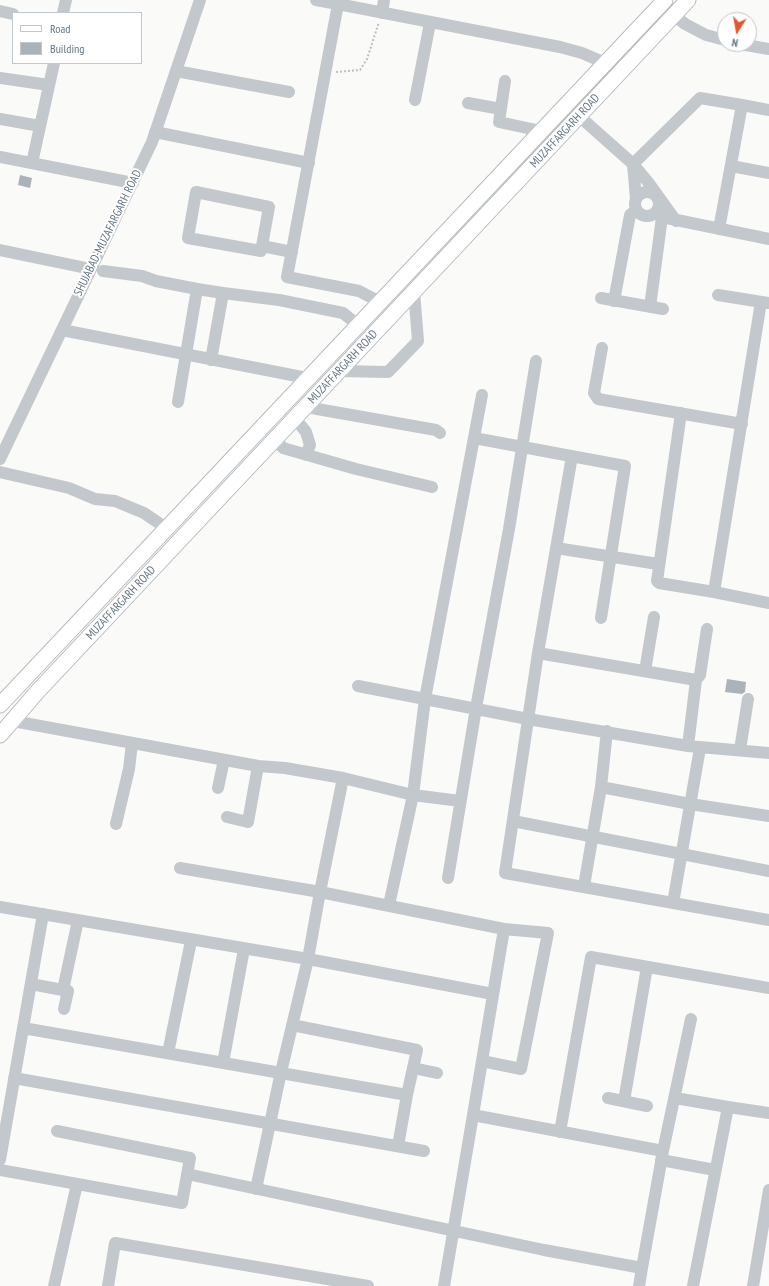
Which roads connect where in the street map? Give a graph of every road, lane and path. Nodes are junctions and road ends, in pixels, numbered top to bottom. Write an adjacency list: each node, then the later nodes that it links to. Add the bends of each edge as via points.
1 (66, 0): 9 (street)
2 (200, 0): 19 (street, SHUJABAD-MUZAFARGARH ROAD)
3 (384, 0): 10 (street)
4 (688, 0): 12 (main road, MUZAFFARGARH ROAD)
5 (327, 1): 7 (street); 20 (street)
6 (661, 1): 17 (main road, MUZAFFARGARH ROAD)
7 (356, 4): 10 (street)
8 (0, 11): 11 (street)
9 (63, 12)
10 (382, 13): 13 (street); 20 (path, via 367,59 360,70)
11 (12, 14)
12 (674, 15): 14 (street, via 685,24); 30 (main road, MUZAFFARGARH ROAD)
13 (430, 23): 17 (street, via 560,47); 25 (street)
14 (717, 38)
15 (757, 48): 16 (street)
16 (769, 50)
17 (605, 63): 33 (main road, MUZAFFARGARH ROAD)
18 (54, 64): 23 (street)
19 (176, 70): 24 (street); 34 (street, SHUJABAD-MUZAFARGARH ROAD)
20 (325, 74): 37 (street)
21 (0, 78): 23 (street)
22 (505, 81): 28 (street)
23 (49, 85): 32 (street)
24 (290, 92)
25 (415, 100)
26 (468, 103): 28 (street)
27 (742, 105): 29 (street); 38 (street, via 700,98); 39 (street)
28 (501, 109): 33 (street, via 499,122)
29 (769, 110)
30 (579, 116): 38 (street); 53 (main road, MUZAFFARGARH ROAD)
31 (0, 118): 32 (street)
32 (40, 126): 36 (street)
33 (541, 131): 58 (main road, MUZAFFARGARH ROAD)
34 (155, 132): 37 (street); 41 (street, SHUJABAD-MUZAFARGARH ROAD)
35 (0, 157): 36 (street)
36 (32, 163): 41 (street)
37 (309, 164): 50 (street)
38 (633, 164): 42 (street); 43 (street)
39 (731, 166): 40 (street); 46 (street)
40 (769, 173)
41 (133, 183): 51 (street, SHUJABAD-MUZAFARGARH ROAD)
42 (657, 196): 43 (street, via 641,193); 44 (street); 45 (street)
43 (636, 205): 44 (street, via 644,216); 57 (street, via 630,215)
44 (657, 216): 45 (street); 60 (street)
45 (676, 221): 46 (street)
46 (719, 229): 47 (street)
47 (769, 239)
48 (262, 246): 48 (street, via 261,251 188,238 196,192 269,207); 50 (street)
49 (0, 250): 51 (street)
50 (292, 252): 58 (street, via 287,277 359,291)
51 (97, 270): 52 (street, via 142,276); 63 (street, SHUJABAD-MUZAFARGARH ROAD)
52 (197, 288): 54 (street); 65 (street, via 186,345)
53 (414, 291): 68 (main road, MUZAFFARGARH ROAD); 68 (street, via 418,341 388,372)
54 (223, 293): 62 (street, via 343,312); 66 (street)
55 (718, 295): 59 (street)
56 (601, 298): 57 (street)
57 (614, 301): 60 (street)
58 (380, 302): 62 (main road, MUZAFFARGARH ROAD)
59 (765, 303): 75 (street)
60 (650, 307): 61 (street)
61 (663, 309)
62 (358, 325): 69 (main road, MUZAFFARGARH ROAD)
63 (62, 330): 65 (street); 82 (street, SHUJABAD-MUZAFARGARH ROAD)
64 (602, 348): 73 (street, via 595,397)
65 (187, 356): 66 (street); 71 (street)
66 (211, 360): 69 (street)
67 (536, 362): 79 (street)
68 (339, 371): 72 (main road, MUZAFFARGARH ROAD)
69 (307, 378): 85 (main road, MUZAFFARGARH ROAD)
70 (482, 395): 77 (street)
71 (178, 402)
72 (306, 406): 74 (main road, MUZAFFARGARH ROAD); 76 (street)
73 (681, 413): 75 (street); 88 (street)
74 (295, 418): 78 (main road, MUZAFFARGARH ROAD); 80 (street, via 306,432 310,445)
75 (742, 424): 89 (street)
76 (440, 432)
77 (474, 438): 79 (street); 98 (street)
78 (275, 439): 80 (street, via 283,448); 103 (main road, MUZAFFARGARH ROAD)
79 (522, 447): 81 (street); 101 (street)
80 (306, 455): 84 (street)
81 (572, 456): 86 (street); 87 (street, via 625,467)
82 (0, 459)
83 (0, 472): 85 (street, via 69,488 95,499 115,501 144,513)
84 (432, 486)
85 (166, 528): 100 (main road, MUZAFFARGARH ROAD)
86 (556, 548): 87 (street); 94 (street)
87 (611, 557): 88 (street); 91 (street)
88 (658, 564): 89 (street, via 656,577 659,583)
89 (714, 592): 90 (street)
90 (769, 603)
91 (601, 618)
92 (654, 618): 95 (street)
93 (707, 629): 96 (street, via 700,675)
94 (538, 653): 95 (street); 102 (street)
95 (645, 671): 96 (street)
96 (696, 680): 107 (street)
97 (358, 686): 98 (street)
98 (425, 699): 101 (street); 116 (street)
99 (748, 700): 109 (street)
100 (0, 705)
101 (476, 708): 102 (street); 117 (street)
102 (528, 719): 104 (street); 121 (street)
103 (13, 721): 105 (main road, MUZAFFARGARH ROAD); 106 (street)
104 (607, 731): 107 (street); 114 (street)
105 (0, 735)
106 (132, 743): 111 (street); 122 (street, via 129,769)
107 (688, 746): 108 (street)
108 (700, 748): 109 (street); 118 (street)
109 (740, 750): 110 (street)
110 (769, 753)
111 (224, 760): 112 (street); 115 (street)
112 (258, 766): 113 (street); 120 (street, via 248,822)
113 (343, 778): 116 (street); 129 (street)
114 (601, 787): 118 (street); 123 (street)
115 (218, 788)
116 (413, 795): 117 (street); 131 (street)
117 (460, 801): 127 (street)
118 (690, 804): 119 (street); 124 (street)
119 (769, 816)
120 (227, 817)
121 (513, 821): 123 (street); 128 (street, via 505,872)
122 (116, 824)
123 (593, 837): 124 (street); 128 (street)
124 (682, 854): 126 (street); 130 (street)
125 (180, 868): 129 (street)
126 (769, 871)
127 (448, 878)
128 (584, 886): 130 (street)
129 (320, 892): 131 (street); 139 (street)
130 (673, 903): 135 (street)
131 (389, 905): 136 (street)
132 (0, 907): 133 (street)
133 (43, 914): 134 (street); 141 (street)
134 (78, 920): 137 (street); 143 (street)
135 (769, 920)
136 (504, 929): 144 (street); 150 (street, via 548,933 521,1068)
137 (191, 941): 138 (street); 149 (street)
138 (244, 949): 139 (street); 151 (street)
139 (308, 959): 144 (street); 147 (street)
140 (648, 967): 142 (street); 159 (street); 166 (street, via 592,957)
141 (31, 984): 143 (street); 148 (street)
142 (769, 988)
143 (63, 990): 145 (street, via 68,991)
144 (493, 994): 150 (street)
145 (64, 1009)
146 (691, 1019): 158 (street)
147 (292, 1025): 152 (street, via 417,1050); 153 (street)
148 (23, 1028): 149 (street); 155 (street)
149 (168, 1053): 151 (street)
150 (482, 1061): 163 (street)
151 (223, 1063): 153 (street)
152 (413, 1068): 154 (street); 156 (street)
153 (281, 1072): 156 (street); 164 (street)
154 (436, 1073)
155 (14, 1078): 164 (street); 170 (street)
156 (407, 1095): 167 (street)
157 (608, 1098): 159 (street)
158 (675, 1098): 161 (street); 169 (street)
159 (624, 1101): 160 (street)
160 (647, 1106)
161 (728, 1107): 162 (street); 172 (street)
162 (769, 1113)
163 (473, 1115): 166 (street); 177 (street)
164 (270, 1124): 167 (street); 175 (street)
165 (57, 1131): 173 (street, via 190,1158)
166 (560, 1132): 169 (street)
167 (398, 1146): 168 (street)
168 (424, 1151)
169 (662, 1156): 172 (street); 179 (street)
170 (0, 1160)
171 (0, 1170): 174 (street)
172 (715, 1170): 185 (street)
173 (188, 1174): 174 (street, via 182,1203); 175 (street)
174 (77, 1184): 180 (street)
175 (256, 1189): 177 (street)
176 (769, 1190): 178 (street)
177 (452, 1231): 179 (street); 183 (street)
178 (765, 1242): 186 (street)
179 (642, 1268): 184 (street)
180 (54, 1286)
181 (108, 1286): 182 (street, via 115,1243)
182 (368, 1286)
183 (444, 1286)
184 (639, 1286)
185 (693, 1286)
186 (753, 1286)

